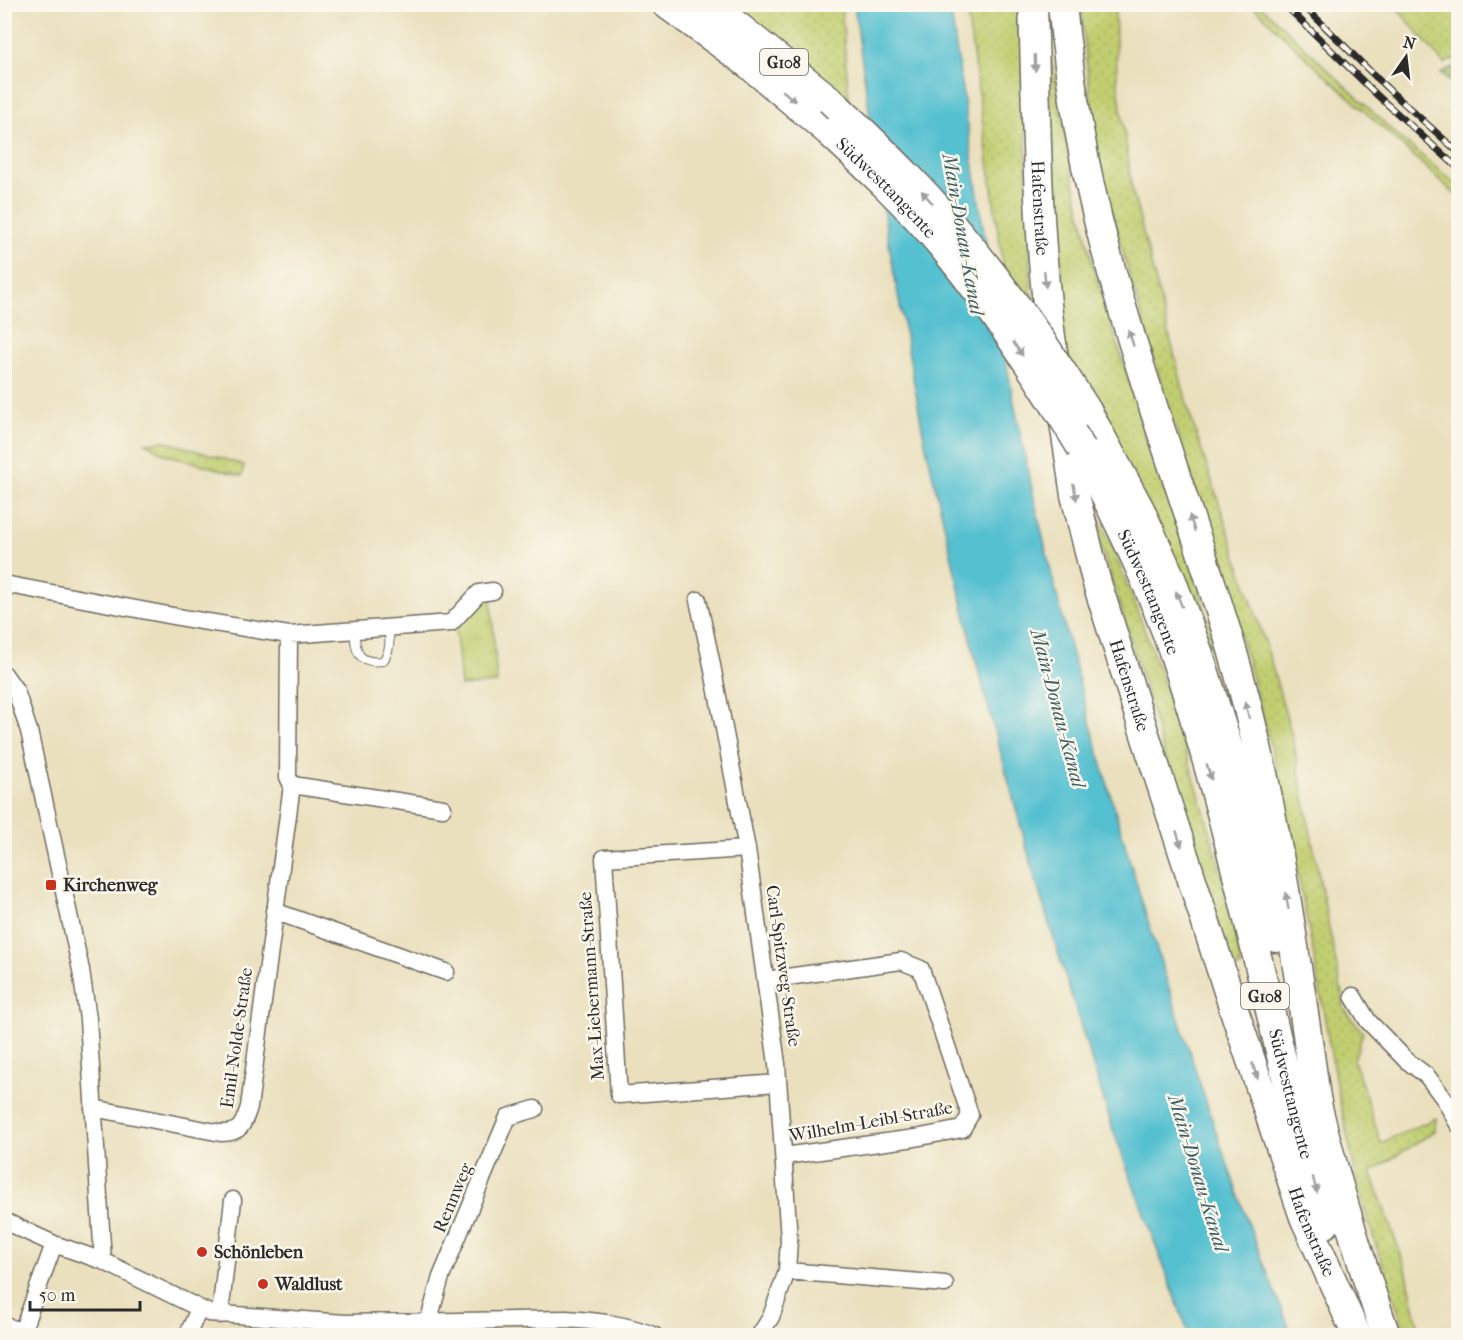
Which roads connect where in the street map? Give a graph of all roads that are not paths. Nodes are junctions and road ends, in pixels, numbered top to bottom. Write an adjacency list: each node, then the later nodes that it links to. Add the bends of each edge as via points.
1 (666, 4): 11 (highway, Südwesttangente / G108, one-way to 11, bridge, via 789,96 893,193 942,246 1019,350 1082,449)
2 (710, 4): 11 (highway, Südwesttangente / G108, one-way to 2, bridge, via 1171,578 1140,509 1065,375 1000,286 909,177 838,108)
3 (1033, 4): 39 (highway, Hafenstraße, one-way to 39, via 1048,322 1075,495 1096,580 1240,1027 1304,1217)
4 (1062, 4): 21 (highway, one-way to 4, via 1266,786 1232,648 1126,324 1105,247 1068,66)
5 (4, 584): 10 (street)
6 (493, 591): 8 (street, via 479,592 451,623)
7 (697, 597): 15 (street, Carl-Spitzweg-Straße)
8 (388, 627): 9 (street); 9 (lane, via 387,656 383,661 372,662 357,652)
9 (354, 630): 10 (street)
10 (289, 635): 13 (street, Emil-Nolde-Straße, via 288,777)
11 (1187, 655): 21 (highway, Südwesttangente / G108, via 1240,784); 39 (highway, Südwesttangente / G108, one-way to 39, via 1267,1004)
12 (4, 674): 22 (street, via 16,691 29,731 81,970)
13 (292, 785): 14 (street); 16 (street, Emil-Nolde-Straße)
14 (443, 808)
15 (747, 849): 18 (street, Carl-Spitzweg-Straße); 20 (street, Max-Liebermann-Straße, via 604,858 619,1095)
16 (274, 911): 17 (street); 22 (street, Emil-Nolde-Straße, via 249,1107 238,1129 221,1132)
17 (446, 972)
18 (766, 980): 20 (street, Carl-Spitzweg-Straße); 25 (street, Wilhelm-Leibl-Straße, via 901,961 921,969 970,1115 962,1129)
19 (1353, 996): 24 (street, via 1368,1021 1427,1076)
20 (778, 1083): 25 (street, Carl-Spitzweg-Straße)
21 (1317, 1104): 40 (highway, Südwesttangente / G108)
22 (93, 1108): 29 (street)
23 (535, 1109): 34 (street, Rennweg, via 508,1117 441,1277)
24 (1458, 1124)
25 (784, 1156): 30 (street, Carl-Spitzweg-Straße)
26 (233, 1200): 33 (street)
27 (4, 1221): 28 (street)
28 (54, 1244): 29 (street); 35 (street, via 22,1332)
29 (103, 1261): 32 (street)
30 (787, 1271): 31 (street); 38 (street, Carl-Spitzweg-Straße, via 771,1317)
31 (945, 1284)
32 (199, 1309): 33 (street); 36 (street)
33 (220, 1315): 34 (street, via 345,1323)
34 (428, 1323): 37 (street, via 566,1319 598,1321)
35 (4, 1325)
36 (187, 1335)
37 (655, 1335)
38 (759, 1335)
39 (1357, 1335)
40 (1386, 1335)

